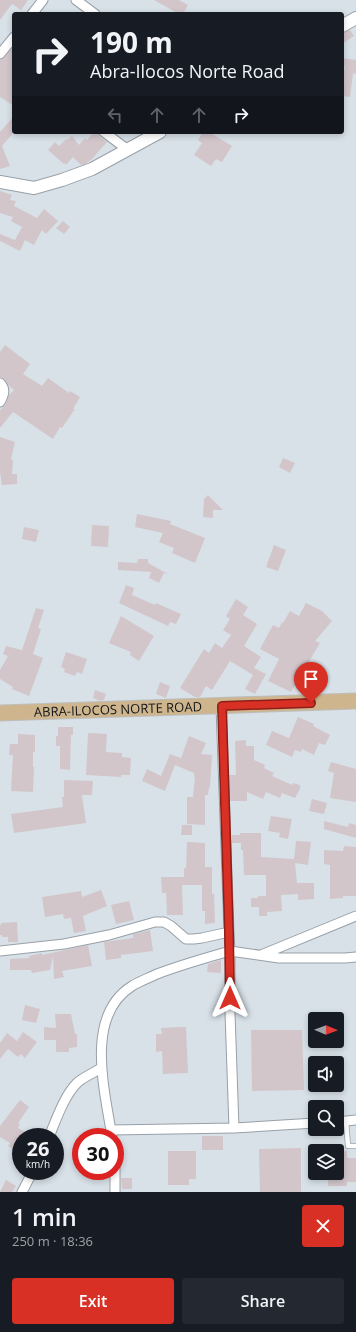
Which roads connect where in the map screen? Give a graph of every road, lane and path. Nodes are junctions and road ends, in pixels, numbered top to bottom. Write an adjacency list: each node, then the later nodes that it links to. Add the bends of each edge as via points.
1 (43, 0): 3 (street)
2 (76, 0): 4 (street)
3 (34, 12)
4 (91, 12)
5 (356, 18): 6 (street)
6 (344, 25)
7 (12, 39): 8 (street)
8 (0, 54)
9 (107, 134): 11 (street)
10 (156, 134): 11 (street)
11 (128, 150): 12 (street, via 92,169 34,188)
12 (0, 182)
13 (0, 382): 14 (street, via 4,388 4,396)
14 (0, 402)
15 (356, 701): 16 (main road, ABRA-ILOCOS NORTE ROAD)
16 (222, 706): 17 (main road, ABRA-ILOCOS NORTE ROAD); 19 (street)
17 (0, 713)
18 (356, 916): 22 (street)
19 (229, 932): 20 (street, via 202,938 186,938 164,922 155,922 64,944); 21 (street)
20 (0, 951)
21 (230, 951): 22 (street); 24 (street, via 145,979 121,995 109,1011 102,1033); 30 (street)
22 (260, 956): 23 (street)
23 (356, 957)
24 (102, 1068): 28 (street, via 77,1083); 29 (street)
25 (356, 1120): 26 (street)
26 (344, 1121)
27 (308, 1123): 30 (street)
28 (53, 1128)
29 (110, 1128)
30 (234, 1128): 32 (street)
31 (344, 1132): 33 (lane, via 348,1146)
32 (124, 1133)
33 (356, 1146)
34 (28, 1180): 36 (street)
35 (115, 1180): 37 (street)
36 (22, 1192)
37 (115, 1192)

